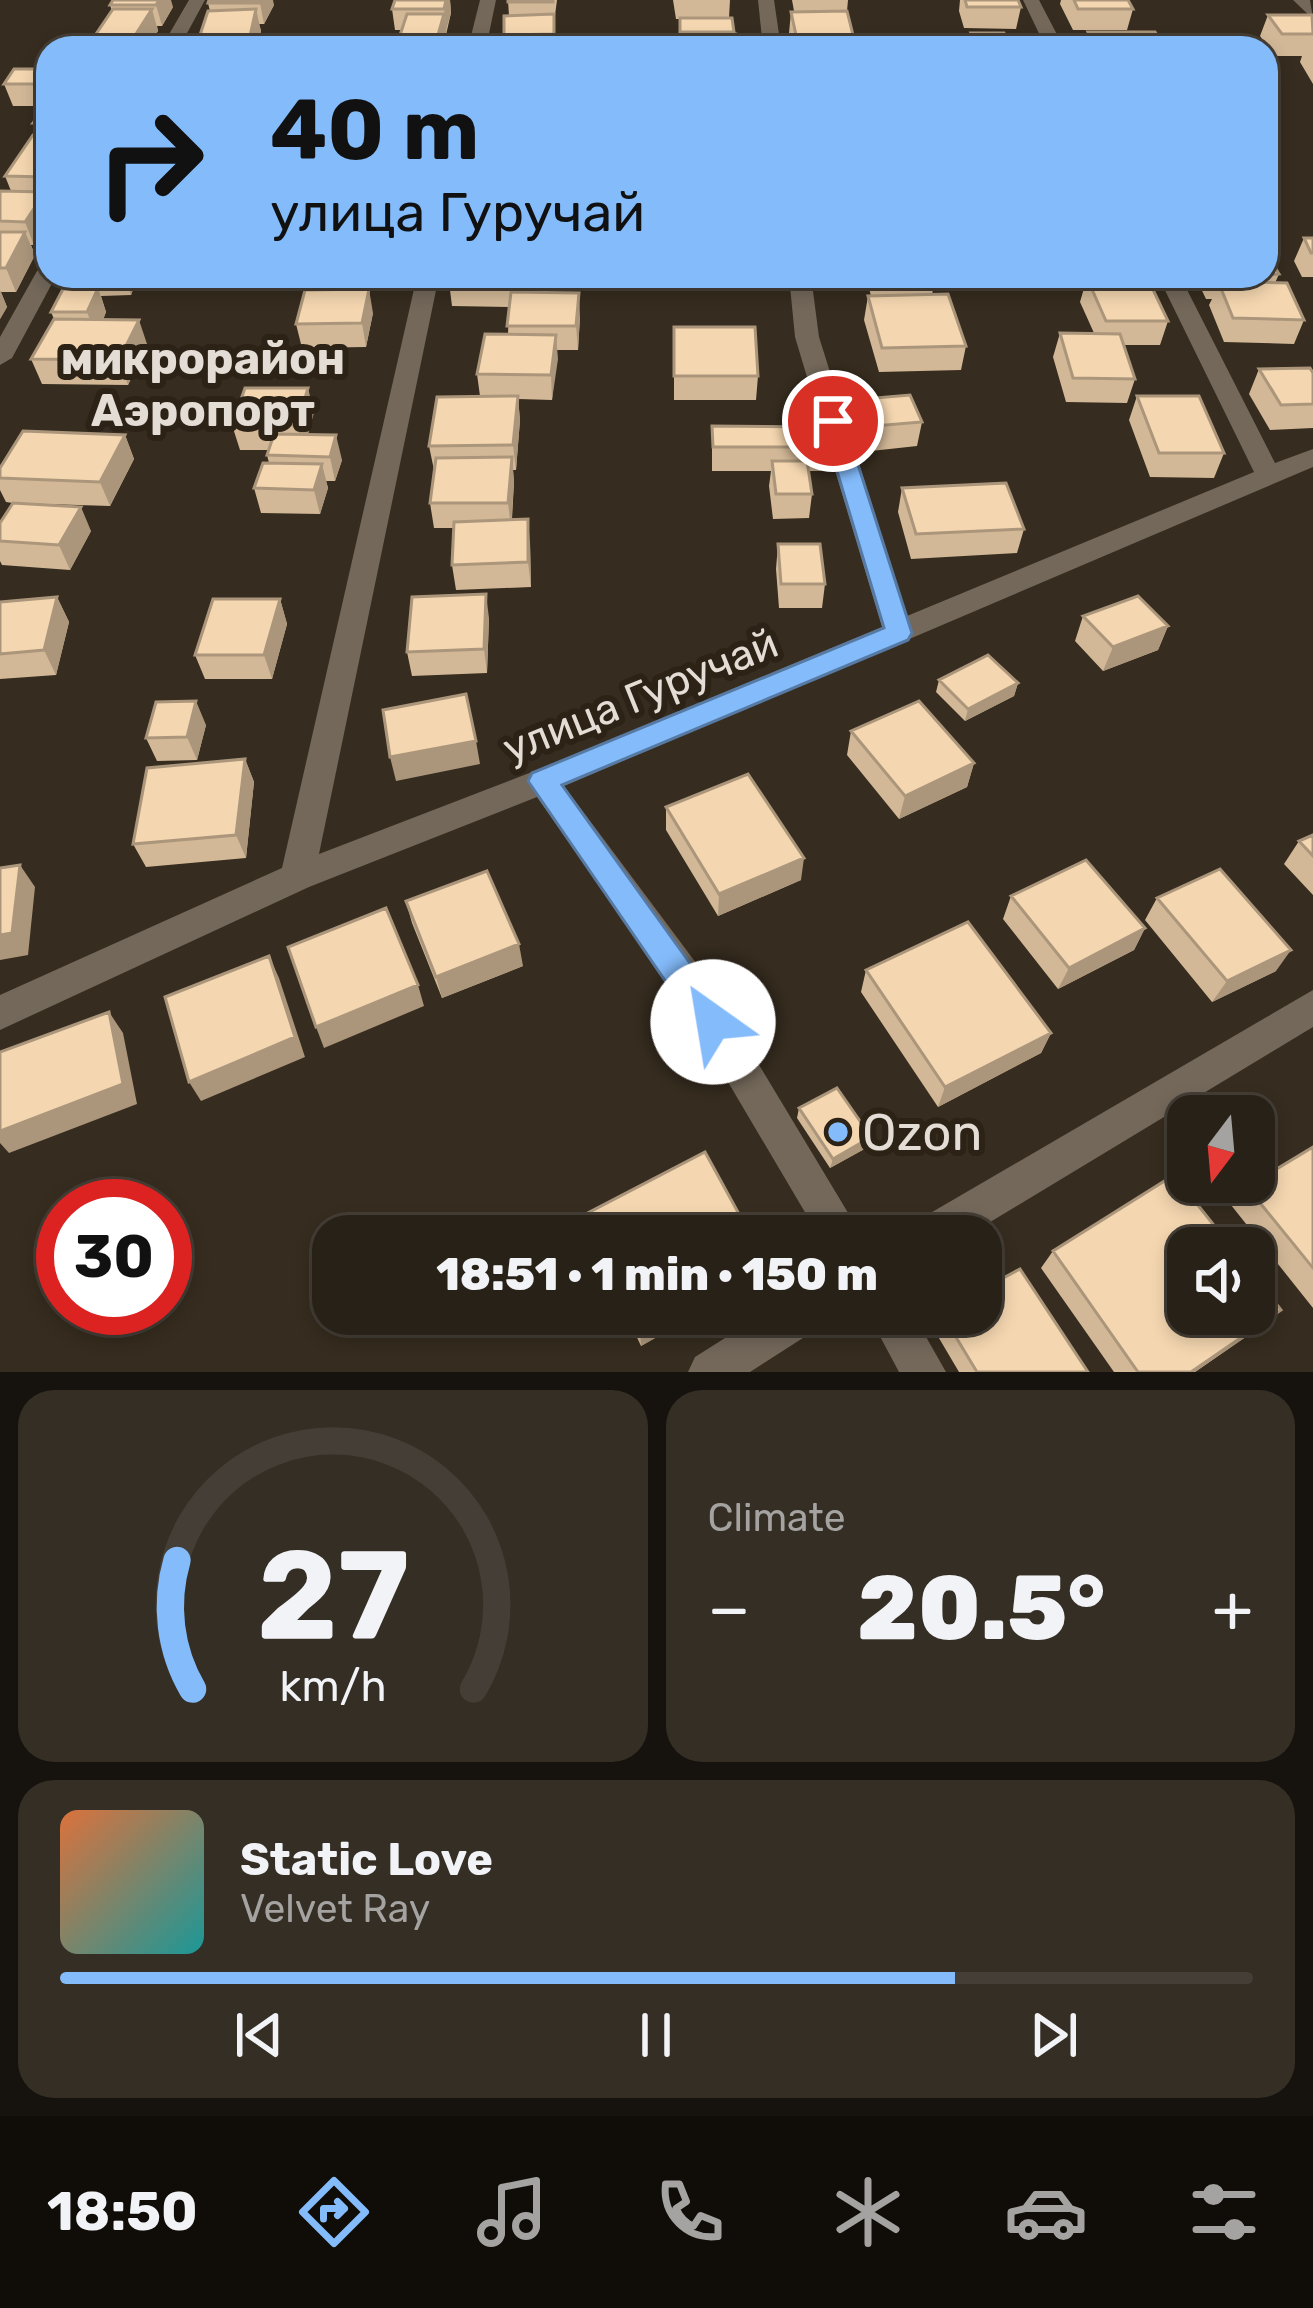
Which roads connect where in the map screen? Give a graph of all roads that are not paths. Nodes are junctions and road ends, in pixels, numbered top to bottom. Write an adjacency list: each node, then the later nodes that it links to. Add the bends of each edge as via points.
1 (197, 0): 7 (street)
2 (488, 0): 8 (street)
3 (766, 0): 9 (street)
4 (1031, 0): 10 (street)
5 (1301, 0): 6 (street)
6 (1313, 14)
7 (177, 36)
8 (480, 36)
9 (770, 36)
10 (1049, 36)
11 (39, 288): 15 (street)
12 (425, 288): 20 (street)
13 (801, 288): 18 (street, via 807,337)
14 (1175, 288): 17 (street)
15 (0, 358)
16 (1313, 457): 17 (street, улица Гуручай)
17 (1269, 476): 18 (street, улица Гуручай)
18 (898, 633): 19 (street, улица Гуручай)
19 (543, 781): 20 (street, улица Гуручай); 23 (street, via 692,987)
20 (297, 878): 22 (street, улица Гуручай)
21 (1313, 1007): 24 (street)
22 (0, 1013)
23 (829, 1215)
24 (963, 1215)
25 (769, 1335): 27 (street)
26 (902, 1335): 28 (street)
27 (710, 1372)
28 (924, 1372)

